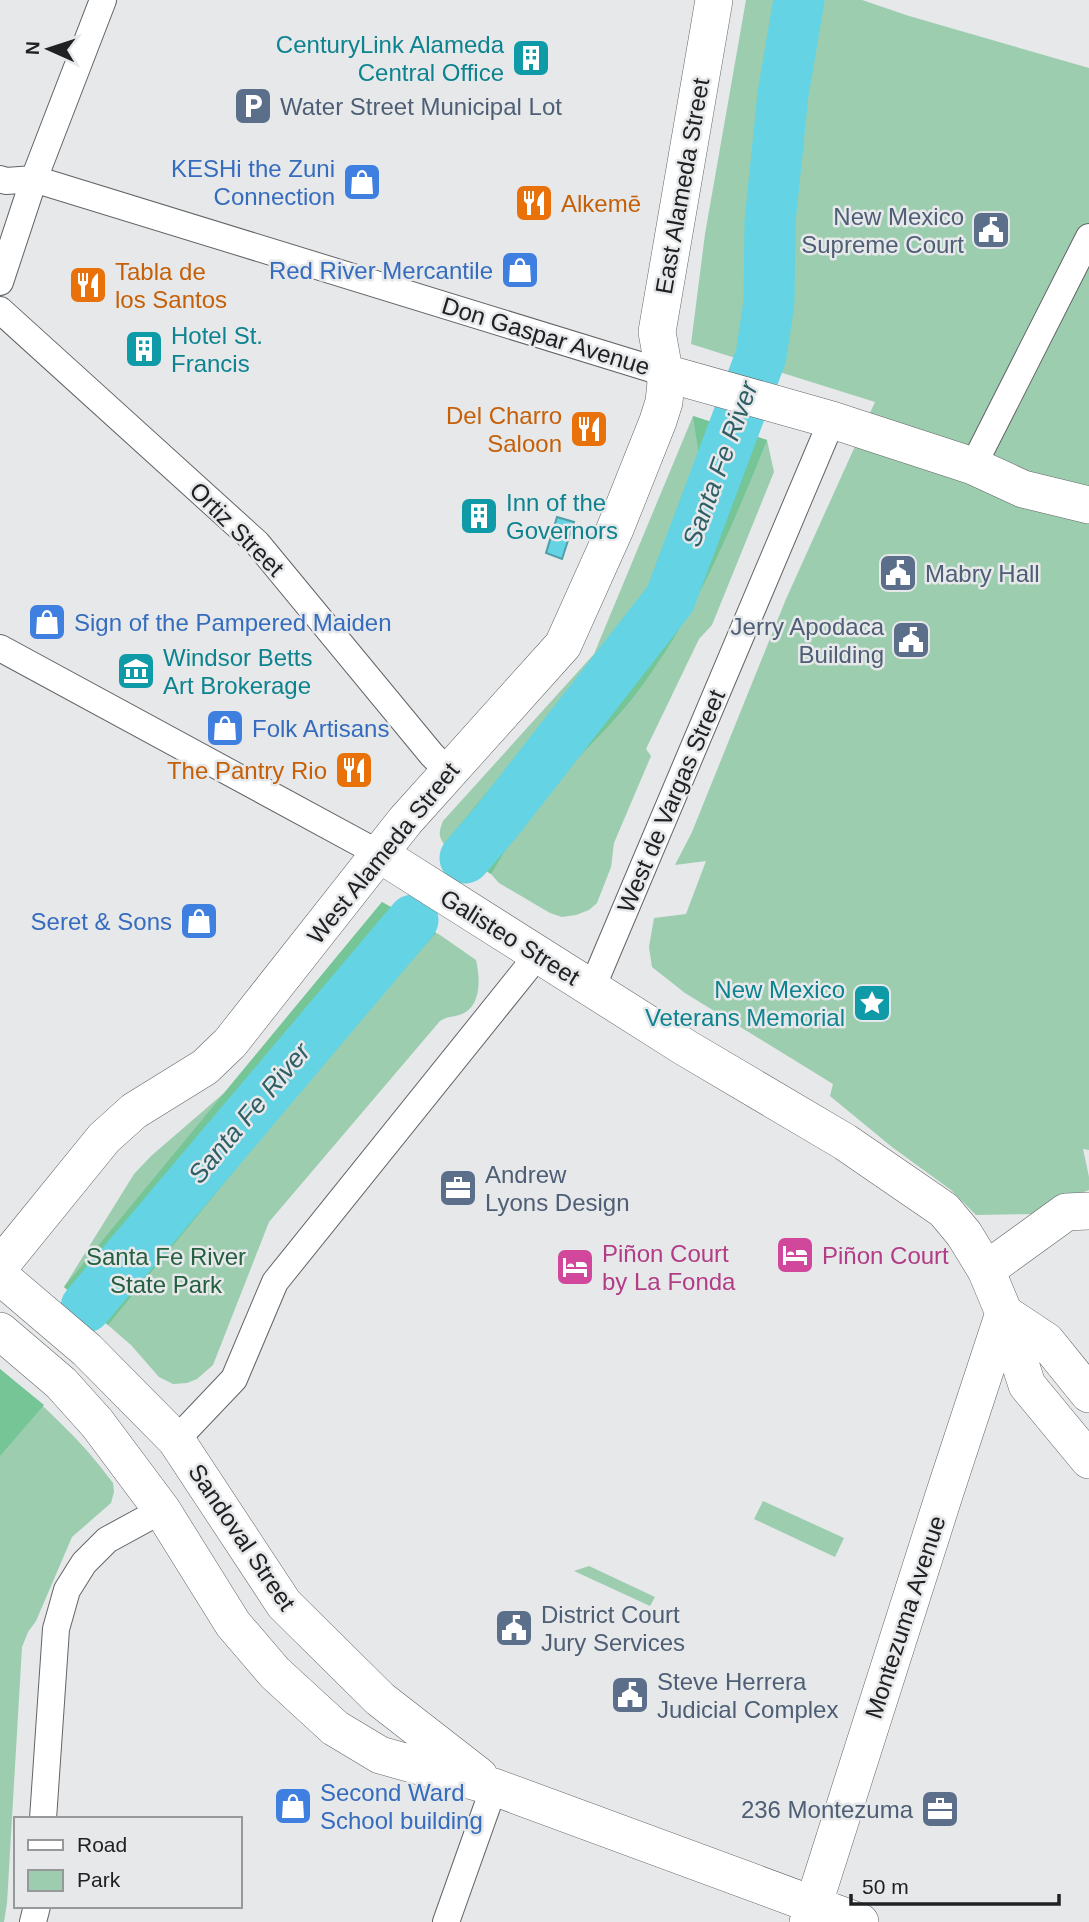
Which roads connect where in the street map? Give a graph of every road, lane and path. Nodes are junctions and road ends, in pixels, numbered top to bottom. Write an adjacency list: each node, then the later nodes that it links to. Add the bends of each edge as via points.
1 (103, 0): 3 (street)
2 (714, 0): 8 (street, East Alameda Street, via 657,332)
3 (34, 178): 4 (street, Don Gaspar Avenue); 6 (street); 8 (street, Don Gaspar Avenue)
4 (0, 179)
5 (1089, 237): 10 (street)
6 (0, 282)
7 (0, 310): 13 (street, Ortiz Street, via 257,542)
8 (665, 373): 9 (street, Don Gaspar Avenue); 13 (street, West Alameda Street, via 664,402 651,440 563,645)
9 (832, 420): 10 (street, Don Gaspar Avenue); 16 (street, West de Vargas Street)
10 (973, 466): 11 (street, Don Gaspar Avenue, via 1023,489)
11 (1089, 505)
12 (0, 648): 14 (street, Galisteo Street)
13 (448, 771): 14 (street, West Alameda Street)
14 (377, 853): 15 (street, Galisteo Street); 18 (street, West Alameda Street, via 230,1043 205,1067 134,1111 104,1138)
15 (537, 956): 16 (street, Galisteo Street); 24 (street, via 275,1283 234,1379)
16 (592, 988): 19 (street, Galisteo Street, via 845,1142 944,1210)
17 (1089, 1211): 19 (street, via 1066,1212)
18 (0, 1266)
19 (986, 1270): 21 (street, Galisteo Street)
20 (0, 1276): 24 (street, Sandoval Street, via 87,1350)
21 (1004, 1313): 23 (street, via 1046,1341); 25 (street, Galisteo Street, via 1027,1385); 29 (street, Montezuma Avenue)
22 (6, 1336): 26 (street, Sandoval Street, via 61,1383 97,1423)
23 (1089, 1394)
24 (176, 1440): 27 (street, Sandoval Street, via 284,1604 380,1699)
25 (1089, 1460)
26 (162, 1510): 27 (street, Sandoval Street, via 233,1623 275,1673 335,1728 380,1755); 28 (street, via 107,1540 84,1563 67,1590 55,1629)
27 (494, 1787): 29 (street, Sandoval Street); 30 (street)
28 (43, 1817)
29 (811, 1914): 31 (street, Sandoval Street)
30 (446, 1922)
31 (860, 1922)

